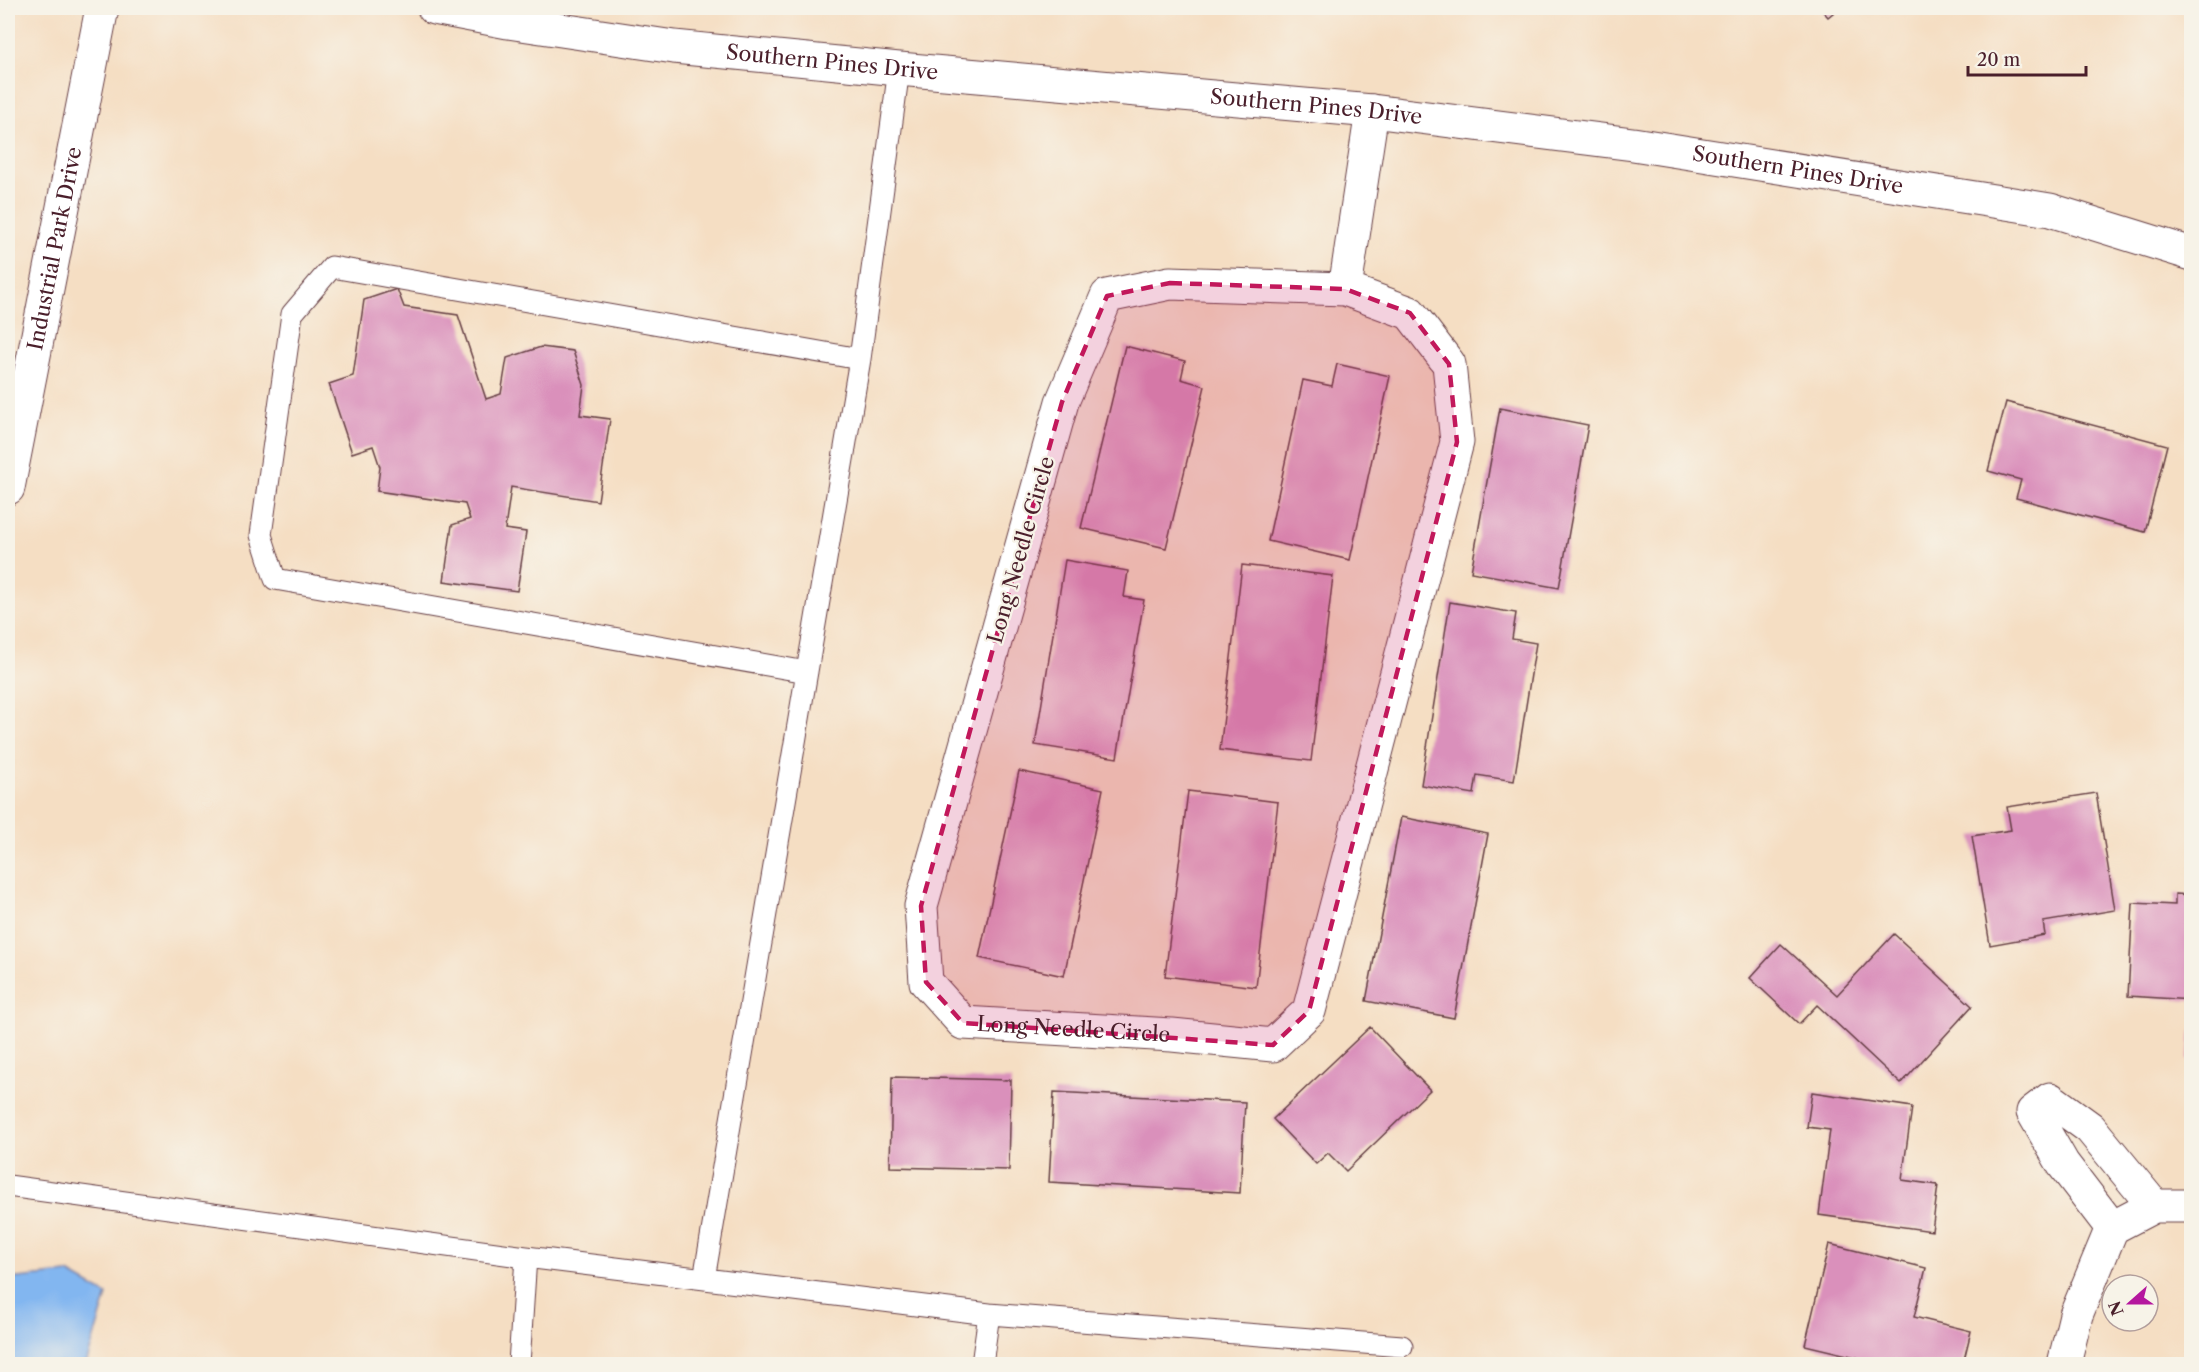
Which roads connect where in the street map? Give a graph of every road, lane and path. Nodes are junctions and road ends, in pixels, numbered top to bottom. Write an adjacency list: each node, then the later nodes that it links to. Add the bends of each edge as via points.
1 (102, 8): 8 (street, Industrial Park Drive)
2 (434, 8): 3 (street, Southern Pines Drive, via 674,47)
3 (899, 69): 4 (street, Southern Pines Drive); 7 (lane)
4 (1372, 111): 5 (street, Southern Pines Drive, via 1633,144 2050,210); 6 (street)
5 (2192, 254)
6 (1345, 289): 6 (street, Long Needle Circle, via 1410,313 1449,364 1457,442 1309,1011 1273,1045 963,1023 926,982 921,906 1062,402 1107,296 1170,284)
7 (860, 359): 9 (lane); 9 (lane, via 332,267 292,314 261,535 275,579)
8 (8, 488)
9 (807, 672): 15 (lane)
10 (8, 1186): 14 (lane)
11 (2154, 1206): 12 (street); 13 (street); 13 (street, via 2090,1128 2050,1100 2033,1113 2063,1164)
12 (2192, 1206)
13 (2112, 1228): 20 (street, via 2076,1315)
14 (526, 1257): 15 (lane); 18 (lane)
15 (704, 1279): 16 (lane)
16 (989, 1314): 17 (lane); 19 (lane)
17 (1402, 1346)
18 (519, 1365)
19 (982, 1365)
20 (2064, 1365)

